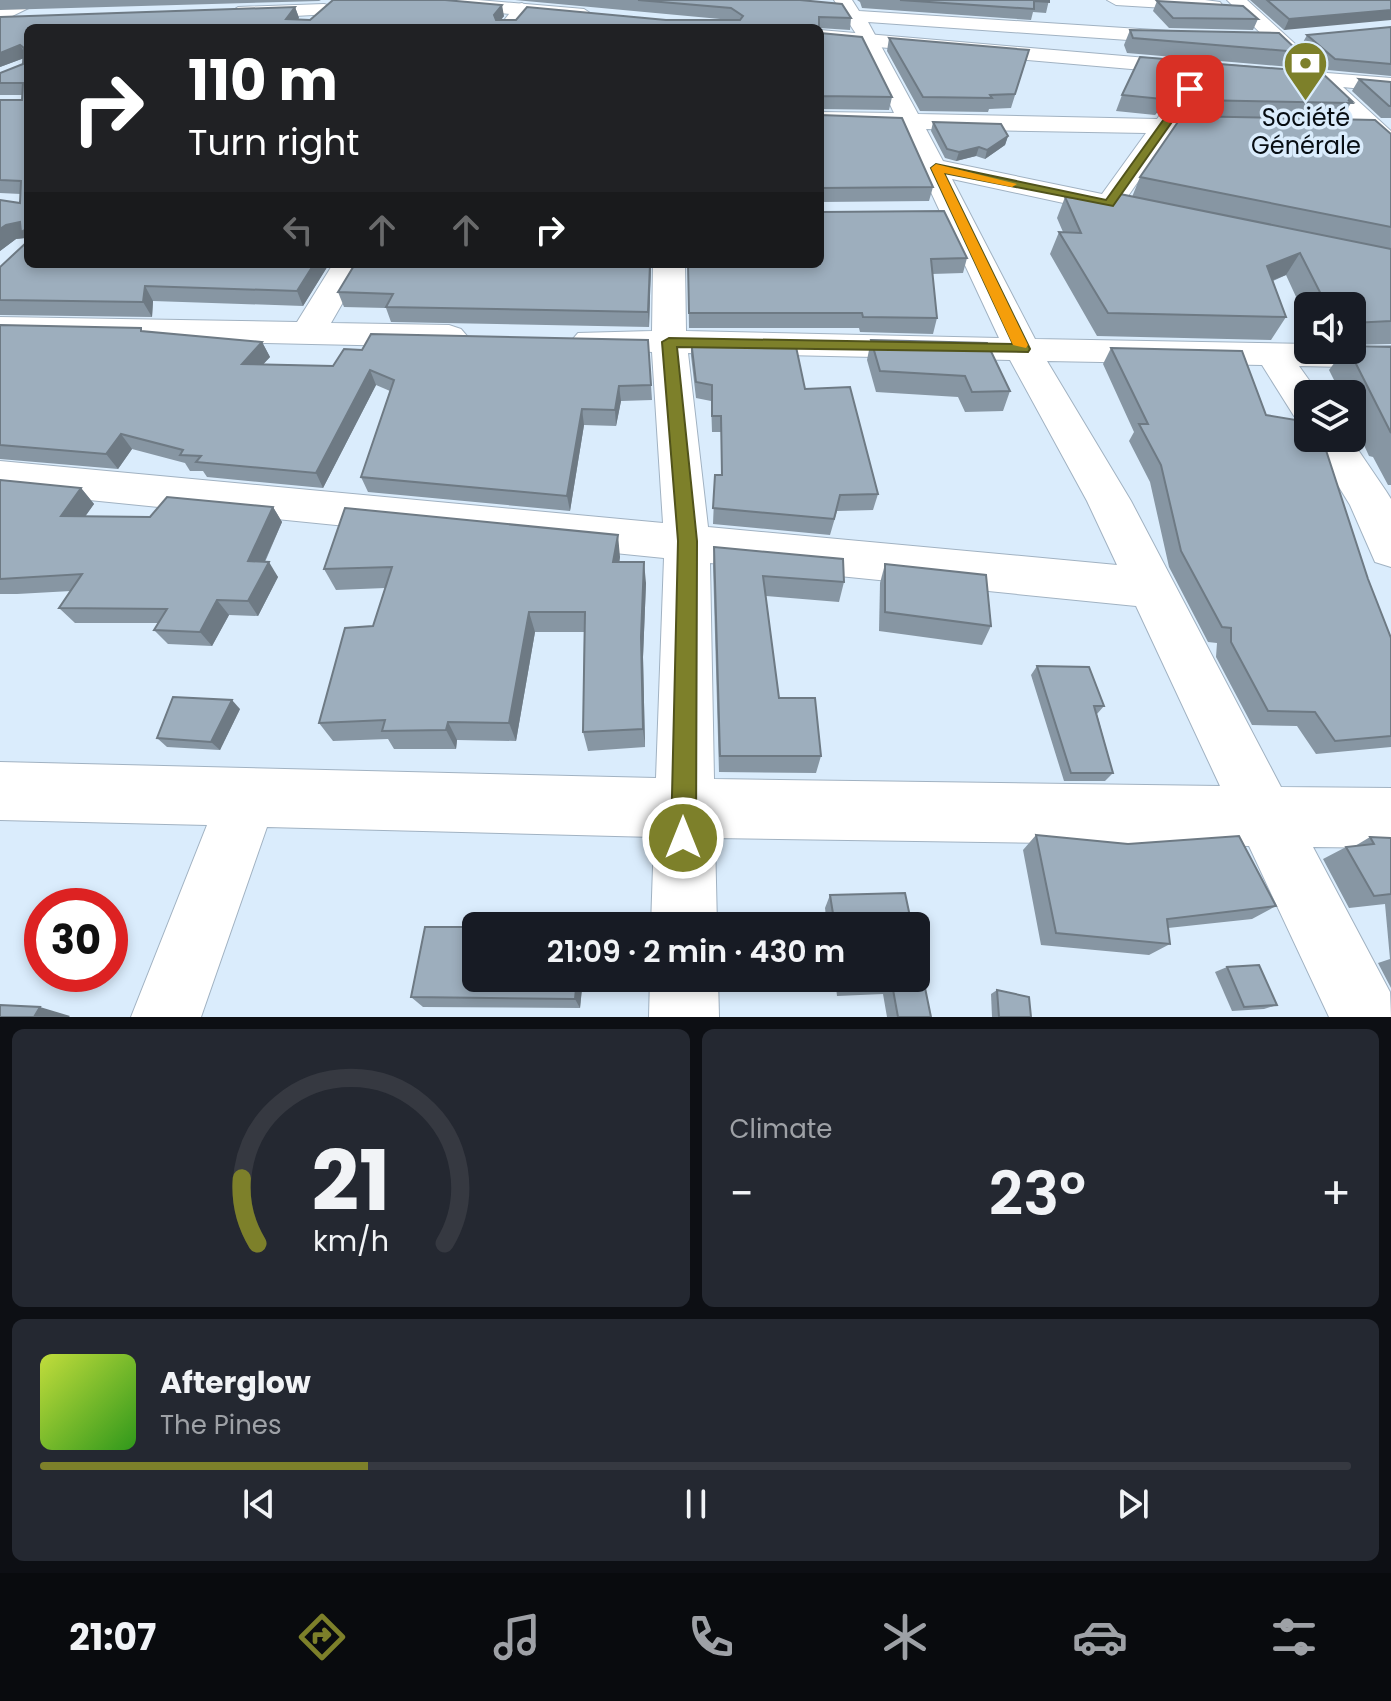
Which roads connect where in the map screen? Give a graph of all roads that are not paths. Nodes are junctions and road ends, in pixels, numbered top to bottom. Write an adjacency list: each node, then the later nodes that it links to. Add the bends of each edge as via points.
1 (36, 0): 10 (street)
2 (417, 0): 6 (street)
3 (1116, 0): 4 (street)
4 (1240, 4): 18 (street)
5 (330, 5): 7 (street); 12 (street)
6 (522, 9): 9 (street); 13 (street)
7 (215, 13)
8 (849, 14): 14 (street); 15 (street, via 1140,37); 19 (street); 25 (street)
9 (611, 17)
10 (0, 18): 11 (street)
11 (45, 18)
12 (307, 24)
13 (511, 24)
14 (824, 33)
15 (1213, 37)
16 (1304, 37): 18 (street)
17 (1240, 38): 18 (street)
18 (1280, 39): 20 (street)
19 (1204, 69): 20 (street); 26 (street)
20 (1316, 79): 21 (street); 28 (street)
21 (1391, 85)
22 (824, 102): 24 (street)
23 (824, 119): 24 (street)
24 (854, 120): 25 (street)
25 (912, 121): 26 (street); 29 (street)
26 (1163, 128): 27 (street); 30 (street)
27 (1254, 129)
28 (1374, 132)
29 (936, 168): 30 (street); 39 (street, via 941,213)
30 (1109, 204): 31 (street)
31 (1168, 217)
32 (347, 268): 35 (street)
33 (669, 268): 38 (street)
34 (0, 327): 35 (street)
35 (308, 332): 36 (street)
36 (481, 337)
37 (559, 339): 38 (street)
38 (669, 342): 39 (street); 45 (street)
39 (1022, 349): 40 (street); 47 (street)
40 (1274, 356): 41 (street); 42 (street)
41 (1391, 357)
42 (1294, 386)
43 (1338, 452): 46 (street, via 1371,502)
44 (0, 476): 45 (street)
45 (687, 541): 47 (street); 50 (street)
46 (1391, 549)
47 (1153, 588): 51 (street)
48 (0, 791): 49 (street)
49 (247, 798): 50 (street); 55 (street)
50 (683, 808): 51 (street); 53 (street)
51 (1264, 817): 52 (street); 57 (street)
52 (1391, 818)
53 (684, 912)
54 (684, 992): 56 (street)
55 (166, 1017)
56 (684, 1017)
57 (1365, 1017)

